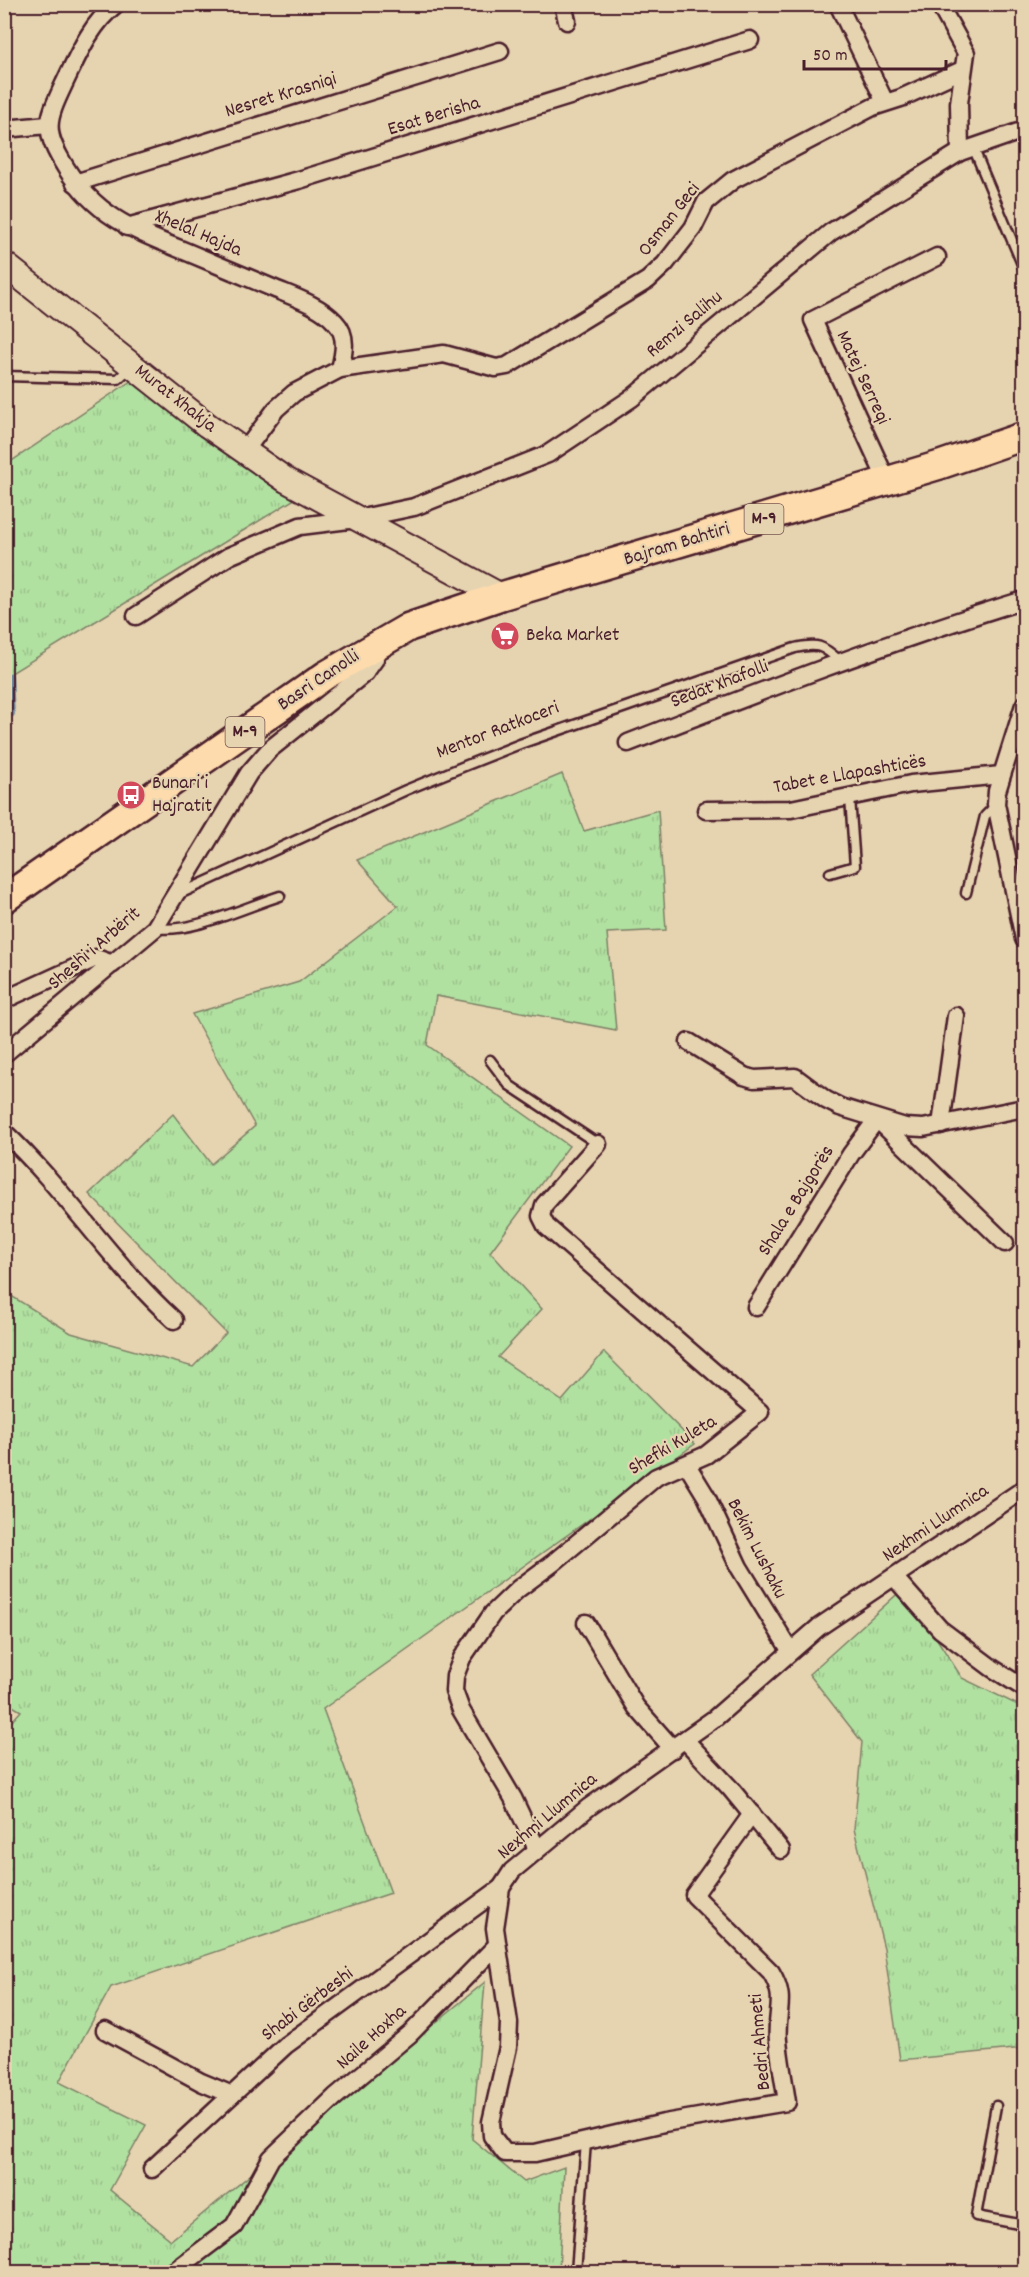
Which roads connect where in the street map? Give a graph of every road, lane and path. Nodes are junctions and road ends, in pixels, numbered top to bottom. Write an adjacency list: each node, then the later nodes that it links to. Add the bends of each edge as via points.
1 (116, 4): 8 (street, via 83,42)
2 (838, 4): 7 (street)
3 (939, 4): 6 (street, via 966,53)
4 (750, 40): 13 (street, Esat Berisha, via 299,180)
5 (500, 51): 12 (street, Nesret Krasniqi)
6 (962, 70): 7 (street, Osman Geci); 11 (street)
7 (885, 102): 18 (street, Osman Geci, via 733,180 706,202 693,228 648,280 507,366 496,368 444,354)
8 (48, 125): 9 (street); 12 (street, Xhelal Hajda, via 53,145)
9 (4, 129)
10 (1024, 130): 11 (street, Remzi Salihu)
11 (966, 150): 16 (lane); 23 (street, Remzi Salihu, via 831,232 632,398 558,448 414,507)
12 (75, 183): 13 (street, Xhelal Hajda, via 91,202)
13 (127, 226): 18 (street, Xhelal Hajda, via 325,314 342,331 344,354)
14 (937, 257): 22 (street, Matej Serreqi, via 813,320)
15 (4, 264): 17 (street, Murat Xhakja)
16 (1024, 269)
17 (132, 366): 19 (lane, via 118,380); 21 (street, Murat Xhakja)
18 (340, 369): 21 (street, via 294,393 276,409)
19 (4, 376)
20 (1024, 436): 22 (main road, Bajram Bahtiri / M-9)
21 (244, 452): 23 (street, Murat Xhakja)
22 (887, 481): 24 (main road, Bajram Bahtiri / M-9)
23 (357, 519): 24 (street, Murat Xhakja); 26 (street, via 300,526 229,556)
24 (501, 596): 27 (main road, Basri Canolli / M-9, via 431,618)
25 (1024, 600): 28 (street)
26 (136, 616)
27 (373, 646): 37 (street, Sheshi i Arbërit, via 375,659 365,673 269,750 249,773); 39 (main road, Basri Canolli / M-9)
28 (833, 664): 30 (street, Sedat Xhafolli); 37 (lane, Mentor Ratkoceri, via 828,650 814,644 795,648 553,732 406,790)
29 (1024, 705): 31 (street)
30 (628, 743)
31 (1001, 775): 32 (street, Tabet e Llapashticës, via 911,784); 33 (street)
32 (850, 798): 34 (street, Tabet e Llapashticës, via 791,809); 35 (lane, via 855,866)
33 (996, 804): 36 (lane, via 985,816); 41 (street)
34 (706, 810)
35 (830, 873)
36 (966, 893)
37 (177, 895): 40 (street, Sheshi i Arbërit)
38 (280, 896): 40 (lane, via 168,931)
39 (4, 899)
40 (155, 928): 42 (street, Sheshi i Arbërit)
41 (1024, 939)
42 (113, 964): 43 (street, via 96,958); 46 (street, Sheshi i Arbërit)
43 (4, 1000)
44 (956, 1016): 50 (street)
45 (689, 1042): 49 (street, via 744,1076 795,1077 826,1100)
46 (4, 1054)
47 (490, 1060): 52 (lane, Shefki Kuleta, via 509,1085)
48 (1024, 1108): 50 (street)
49 (877, 1119): 50 (street, via 905,1127); 53 (street); 54 (street, Shala e Bajgorës)
50 (941, 1125)
51 (4, 1132): 55 (street, via 55,1184 143,1291)
52 (598, 1144): 56 (street, Shefki Kuleta, via 544,1205 541,1216 546,1226 760,1412 722,1444)
53 (1005, 1243)
54 (756, 1307)
55 (174, 1320)
56 (687, 1466): 60 (street, Bekim Lushaku, via 706,1496 739,1568); 64 (street, Shefki Kuleta, via 669,1469 656,1477 518,1588 487,1621 454,1676 454,1691 461,1710 513,1798)
57 (1020, 1499): 58 (street, Nexhmi Llumnica)
58 (895, 1578): 60 (street, Nexhmi Llumnica); 61 (street, via 940,1629)
59 (586, 1623): 62 (street, via 636,1707)
60 (790, 1650): 62 (street, Nexhmi Llumnica)
61 (1024, 1688)
62 (680, 1745): 63 (street); 64 (street, Nexhmi Llumnica, via 589,1807)
63 (752, 1814): 65 (street); 71 (street, Bedri Ahmeti, via 694,1895 771,1972 780,1987 777,2025 787,2102 674,2121)
64 (537, 1849): 66 (street, Nexhmi Llumnica, via 512,1871)
65 (781, 1850)
66 (501, 1888): 67 (street, Nexhmi Llumnica, via 496,1908); 69 (street, Shabi Gërbeshi, via 286,2045)
67 (497, 1945): 72 (street, Nexhmi Llumnica, via 509,2023 508,2047 491,2122 492,2136); 75 (street, Naile Hoxha, via 387,2056 335,2097 271,2158 234,2226)
68 (105, 2030): 69 (street, via 201,2082)
69 (232, 2094): 73 (street, Shabi Gërbeshi)
70 (996, 2106): 74 (lane, via 976,2216)
71 (586, 2142): 72 (street, Bedri Ahmeti, via 535,2153); 76 (lane)
72 (505, 2153)
73 (152, 2169)
74 (1024, 2225)
75 (173, 2272)
76 (576, 2272)

